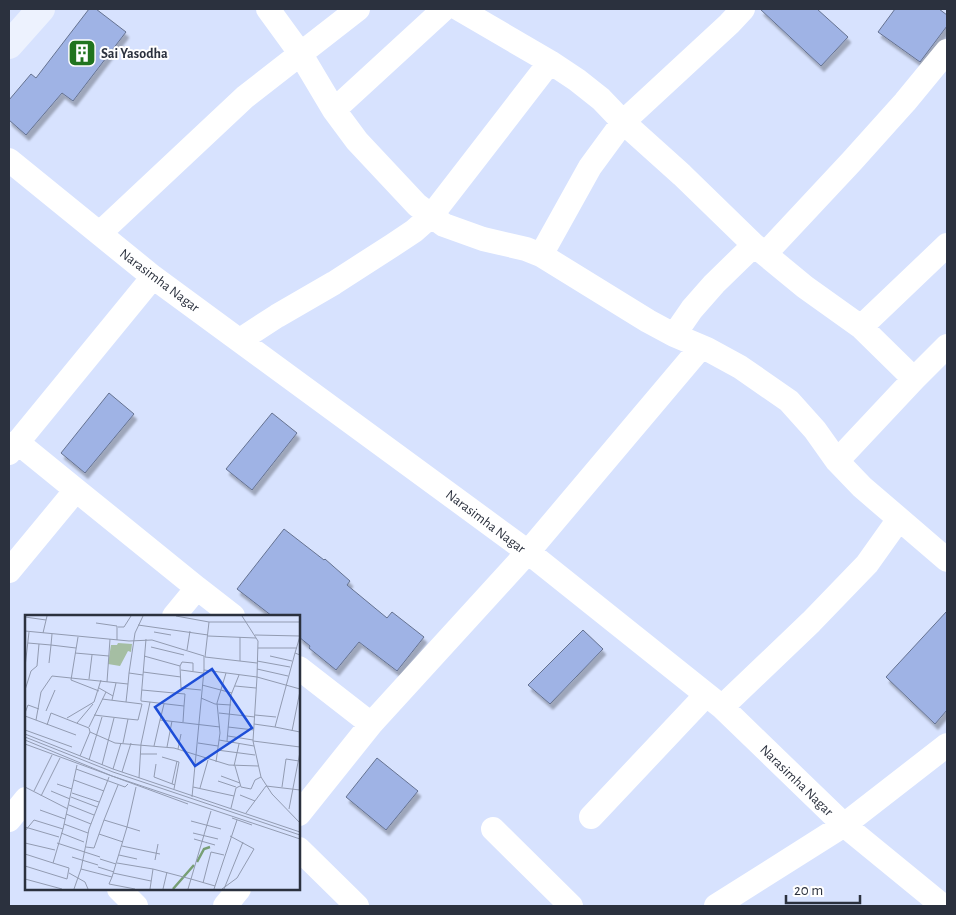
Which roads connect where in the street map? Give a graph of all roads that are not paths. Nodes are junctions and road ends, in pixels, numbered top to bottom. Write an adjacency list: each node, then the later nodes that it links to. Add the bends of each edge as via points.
1 (41, 9): 7 (main road)
2 (268, 9): 9 (street)
3 (358, 9): 9 (street)
4 (444, 9): 11 (street)
5 (459, 9): 10 (street)
6 (743, 9): 12 (street)
7 (9, 45)
8 (947, 50): 17 (street, via 852,162)
9 (300, 54): 11 (street); 15 (street, via 245,97)
10 (550, 62): 12 (street, via 601,99); 14 (street)
11 (334, 110): 14 (street, via 389,177)
12 (623, 122): 17 (street); 18 (street, via 590,167)
13 (9, 160): 15 (street, Narasimha Nagar)
14 (431, 216): 18 (street, via 444,225); 22 (street, via 414,231 334,283)
15 (100, 233): 19 (street, Narasimha Nagar)
16 (947, 245): 20 (street)
17 (759, 250): 20 (street); 21 (street, via 714,284)
18 (541, 256): 21 (street)
19 (153, 277): 22 (street, Narasimha Nagar); 26 (street)
20 (861, 327): 25 (street)
21 (674, 335): 24 (street)
22 (240, 340): 31 (street, Narasimha Nagar)
23 (947, 346): 25 (street)
24 (701, 347): 27 (street, via 740,367 789,401); 31 (street)
25 (914, 379): 27 (street)
26 (13, 448): 28 (street)
27 (838, 461): 29 (street)
28 (76, 490): 32 (street); 33 (street)
29 (899, 519): 30 (street); 37 (street, via 866,564 811,622)
30 (944, 550)
31 (528, 552): 37 (street, Narasimha Nagar); 38 (street)
32 (9, 571)
33 (197, 588): 34 (street); 35 (street)
34 (175, 615)
35 (232, 615)
36 (300, 669): 38 (street)
37 (714, 701): 42 (street); 44 (street, Narasimha Nagar)
38 (371, 724): 41 (street)
39 (947, 745): 44 (street)
40 (25, 800): 43 (street)
41 (300, 813)
42 (591, 817)
43 (9, 820)
44 (844, 825): 53 (street); 54 (street, Narasimha Nagar)
45 (493, 829): 52 (street)
46 (300, 850): 51 (street)
47 (120, 890): 49 (street)
48 (238, 890): 50 (street)
49 (136, 906)
50 (225, 906)
51 (357, 906)
52 (571, 906)
53 (716, 906)
54 (943, 906)

